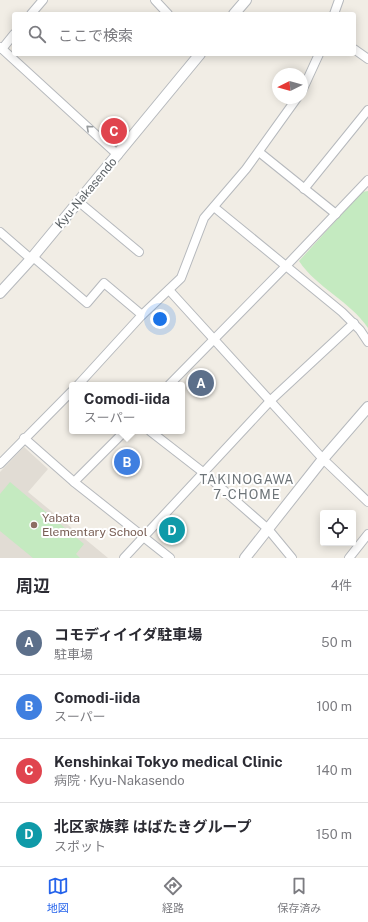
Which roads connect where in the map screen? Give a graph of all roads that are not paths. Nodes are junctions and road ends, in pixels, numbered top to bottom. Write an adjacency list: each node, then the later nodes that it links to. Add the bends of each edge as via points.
1 (42, 0): 5 (street)
2 (155, 0): 6 (street)
3 (246, 0): 7 (street)
4 (339, 0): 8 (street)
5 (33, 12)
6 (166, 12)
7 (236, 12)
8 (335, 12)
9 (12, 36): 10 (street)
10 (1, 48): 19 (street, one-way to 10)
11 (356, 50): 14 (street)
12 (198, 56): 19 (street, Kyu-Nakasendo)
13 (318, 56): 15 (street)
14 (367, 57)
15 (308, 78)
16 (293, 104): 18 (street)
17 (368, 110): 21 (street)
18 (259, 152): 21 (street); 23 (street)
19 (118, 155): 22 (street, Kyu-Nakasendo)
20 (368, 181): 24 (street)
21 (304, 189): 24 (street)
22 (78, 202): 26 (street); 27 (street, Kyu-Nakasendo)
23 (214, 207): 28 (street); 29 (street, via 204,218 181,278)
24 (336, 214): 28 (street)
25 (0, 232): 27 (street)
26 (139, 252)
27 (32, 258): 30 (street, Kyu-Nakasendo); 31 (street, via 87,303 104,283)
28 (286, 266): 32 (street); 33 (street)
29 (170, 290): 31 (street); 33 (street)
30 (0, 293)
31 (142, 315): 35 (street)
32 (354, 323): 34 (street); 38 (street)
33 (214, 339): 36 (street); 38 (street)
34 (368, 342)
35 (85, 382)
36 (172, 382)
37 (69, 394): 42 (street)
38 (271, 400): 43 (street); 45 (street)
39 (368, 407): 43 (street)
40 (122, 434): 46 (street)
41 (154, 434): 45 (street)
42 (24, 438): 44 (street); 46 (street)
43 (323, 459): 47 (street); 48 (street)
44 (0, 464)
45 (204, 473): 48 (street); 50 (street)
46 (74, 482): 50 (street)
47 (368, 502)
48 (268, 529): 53 (street); 54 (street)
49 (368, 534): 55 (street)
50 (144, 537): 51 (street); 52 (street)
51 (124, 558)
52 (170, 558)
53 (244, 558)
54 (292, 558)
55 (349, 558)

